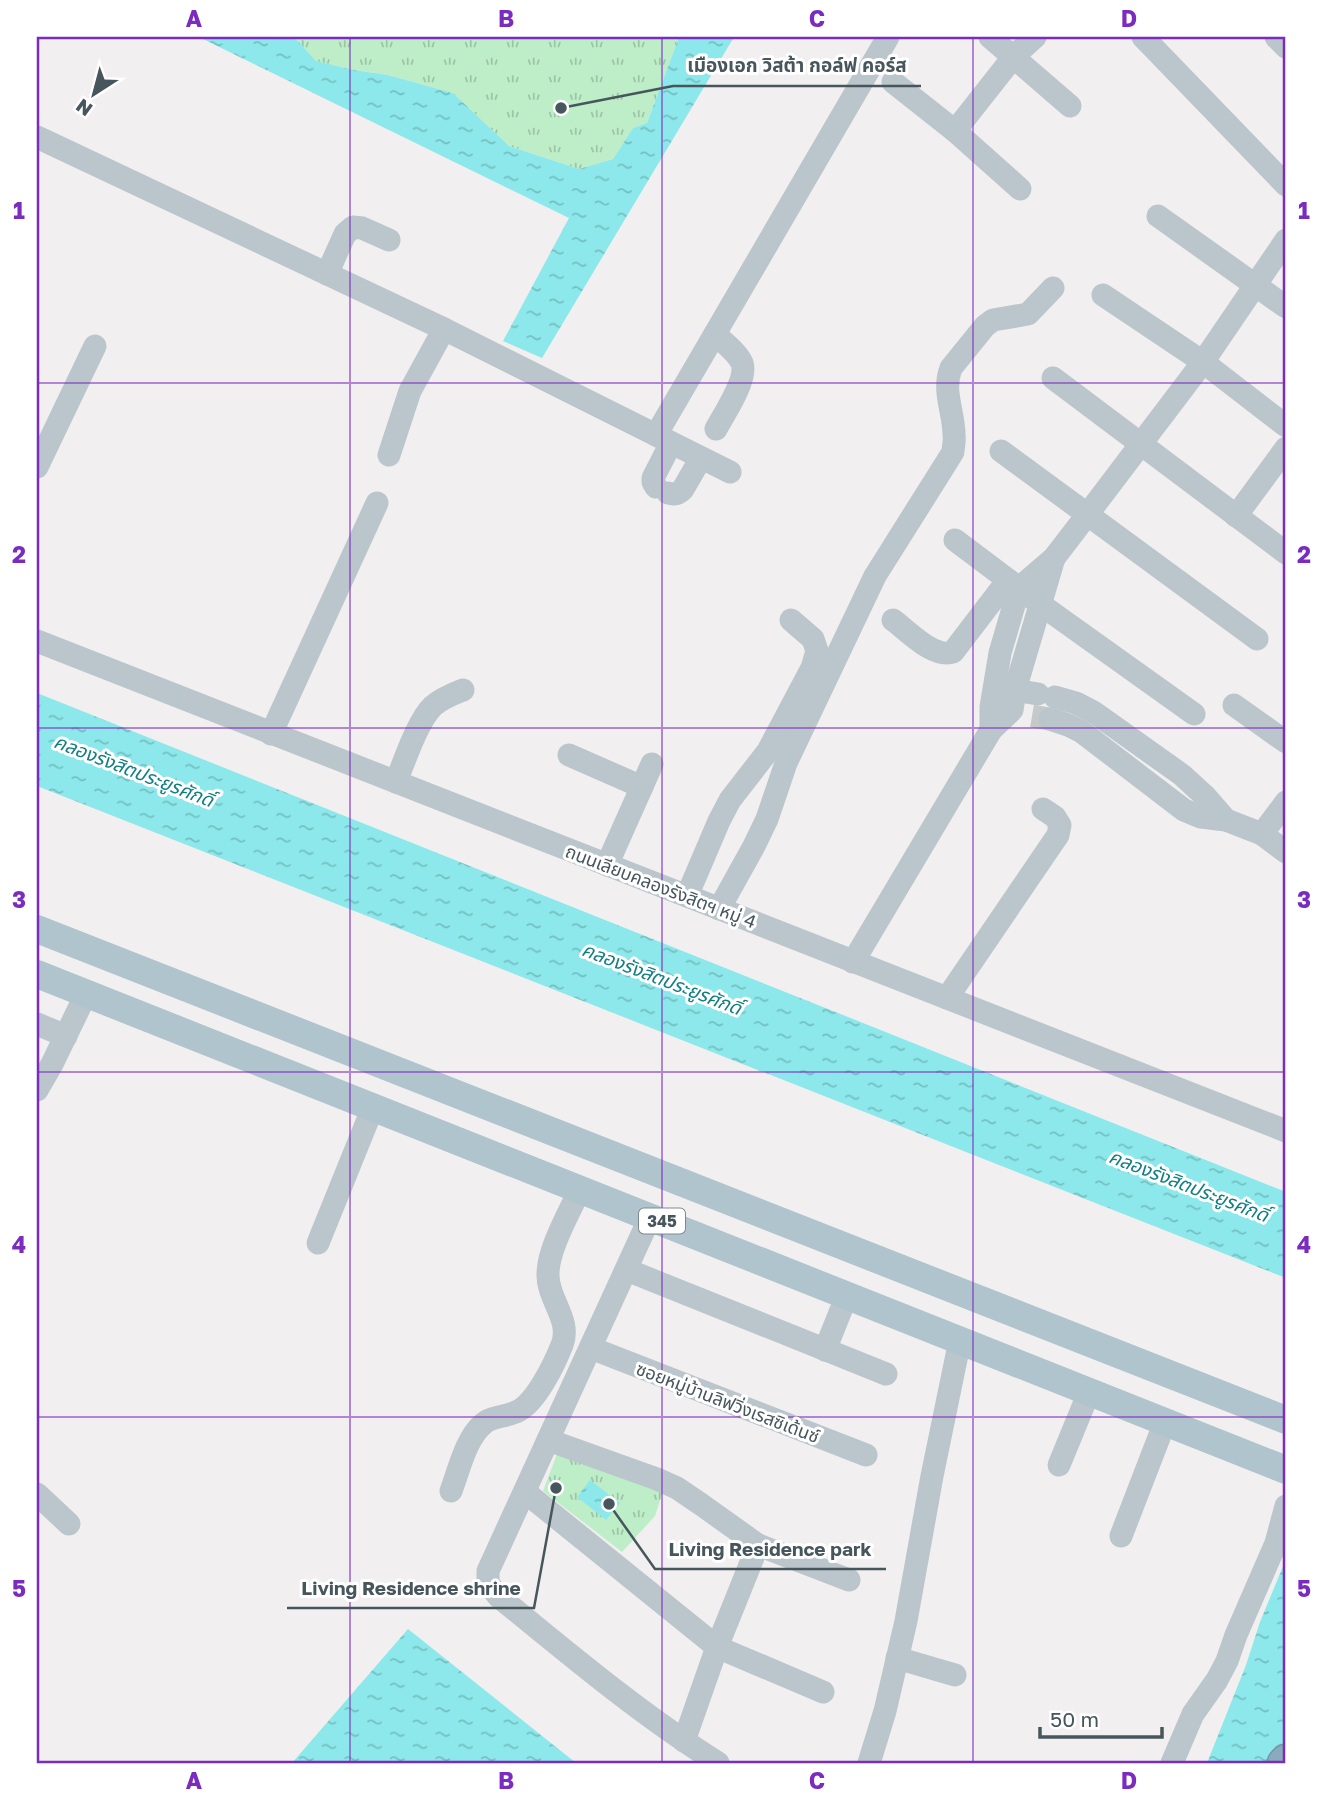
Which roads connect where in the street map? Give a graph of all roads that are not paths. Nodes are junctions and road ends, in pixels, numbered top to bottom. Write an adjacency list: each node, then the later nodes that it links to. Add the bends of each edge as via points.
1 (888, 37): 23 (street)
2 (990, 37): 7 (street)
3 (1035, 37): 7 (street)
4 (1143, 37): 12 (street)
5 (1276, 37): 6 (street)
6 (1286, 47)
7 (1014, 56): 9 (street); 10 (street)
8 (893, 82): 10 (street)
9 (1070, 106)
10 (955, 131): 13 (street)
11 (37, 138): 17 (street)
12 (1286, 185)
13 (1020, 189)
14 (1158, 216): 18 (street)
15 (389, 240): 17 (street, via 354,227 345,234)
16 (1286, 240): 18 (street)
17 (327, 274): 22 (street)
18 (1256, 285): 21 (street); 25 (street)
19 (1053, 288): 65 (street, via 1028,314 993,320 985,326 950,368 947,387 953,452 875,576 786,763 767,819)
20 (1104, 295): 25 (street)
21 (1286, 307)
22 (444, 329): 29 (street); 33 (street, via 410,391)
23 (715, 334): 28 (street, via 742,363 743,373); 29 (street)
24 (94, 346): 35 (street)
25 (1203, 362): 27 (street); 30 (street)
26 (1054, 378): 30 (street)
27 (1286, 426)
28 (716, 429)
29 (663, 439): 34 (street); 34 (street, via 653,482 662,490 679,493)
30 (1141, 445): 38 (street); 39 (street)
31 (1286, 449): 39 (street)
32 (1001, 451): 38 (street)
33 (390, 455)
34 (701, 458): 36 (street)
35 (37, 467)
36 (730, 472)
37 (377, 503): 53 (street)
38 (1087, 516): 42 (street); 47 (street)
39 (1236, 516): 41 (street)
40 (955, 540): 43 (street)
41 (1286, 553)
42 (1054, 558): 43 (street); 44 (street)
43 (1013, 584): 44 (street); 46 (street, via 953,652 945,655); 50 (street, via 1000,653)
44 (1040, 604): 50 (street); 52 (street)
45 (791, 620): 64 (street, via 813,639 817,651 812,668 768,751 730,800)
46 (893, 620)
47 (1257, 639)
48 (37, 641): 53 (street, ถนนเลียบคลองรังสิตฯ หมู่ 4)
49 (463, 690): 57 (street, via 431,708)
50 (1024, 702): 61 (street, via 1082,732 1184,810); 67 (street, via 991,730)
51 (1234, 705): 54 (street)
52 (1194, 715)
53 (271, 734): 57 (street, ถนนเลียบคลองรังสิตฯ หมู่ 4)
54 (1286, 742)
55 (569, 755): 58 (street)
56 (652, 764): 58 (street)
57 (396, 782): 63 (street, ถนนเลียบคลองรังสิตฯ หมู่ 4)
58 (642, 787): 63 (street)
59 (1286, 802): 61 (street)
60 (1042, 809): 70 (street, via 1055,817 1059,835)
61 (1262, 834): 62 (street)
62 (1286, 852)
63 (607, 865): 64 (street, ถนนเลียบคลองรังสิตฯ หมู่ 4)
64 (687, 896): 65 (street, ถนนเลียบคลองรังสิตฯ หมู่ 4)
65 (719, 909): 67 (street, ถนนเลียบคลองรังสิตฯ หมู่ 4)
66 (37, 929): 78 (main road, 345)
67 (853, 962): 70 (street, ถนนเลียบคลองรังสิตฯ หมู่ 4)
68 (37, 974): 69 (main road, 345)
69 (86, 994): 72 (street); 75 (main road, 345)
70 (947, 998): 76 (street, ถนนเลียบคลองรังสิตฯ หมู่ 4)
71 (37, 1024): 72 (street)
72 (66, 1036): 73 (street)
73 (44, 1061): 74 (street)
74 (37, 1090)
75 (373, 1107): 77 (main road, 345); 81 (street)
76 (1286, 1132)
77 (580, 1189): 79 (main road, 345); 95 (street, via 549,1260 547,1277 565,1329 563,1343 528,1404 485,1421 473,1434)
78 (703, 1190): 80 (main road); 89 (main road, 345)
79 (650, 1217): 80 (main road, 345); 82 (street)
80 (685, 1231): 83 (main road, 345)
81 (318, 1242)
82 (627, 1270): 85 (street); 86 (street)
83 (847, 1295): 84 (main road, 345); 86 (street)
84 (960, 1340): 88 (main road, 345); 104 (street)
85 (591, 1348): 91 (street); 92 (street, ซอยหมู่บ้านลิฟวิ่งเรสซิเด้นซ์)
86 (825, 1350): 87 (street)
87 (886, 1374)
88 (1089, 1392): 90 (main road, 345); 93 (street)
89 (1286, 1420)
90 (1165, 1422): 94 (main road, 345); 100 (street)
91 (548, 1440): 96 (street); 101 (street, via 677,1488)
92 (866, 1455)
93 (1059, 1465)
94 (1286, 1470)
95 (451, 1491)
96 (524, 1492): 103 (street); 107 (street, via 488,1571 488,1583 535,1626)
97 (37, 1494): 99 (street)
98 (1286, 1506): 110 (street, via 1276,1543 1227,1661 1193,1714)
99 (69, 1524)
100 (1121, 1536)
101 (758, 1545): 102 (street); 103 (street)
102 (849, 1580)
103 (718, 1647): 106 (street); 107 (street)
104 (897, 1658): 105 (street); 109 (street)
105 (955, 1675)
106 (823, 1692)
107 (684, 1741): 108 (street)
108 (718, 1763)
109 (869, 1763)
110 (1172, 1763)

